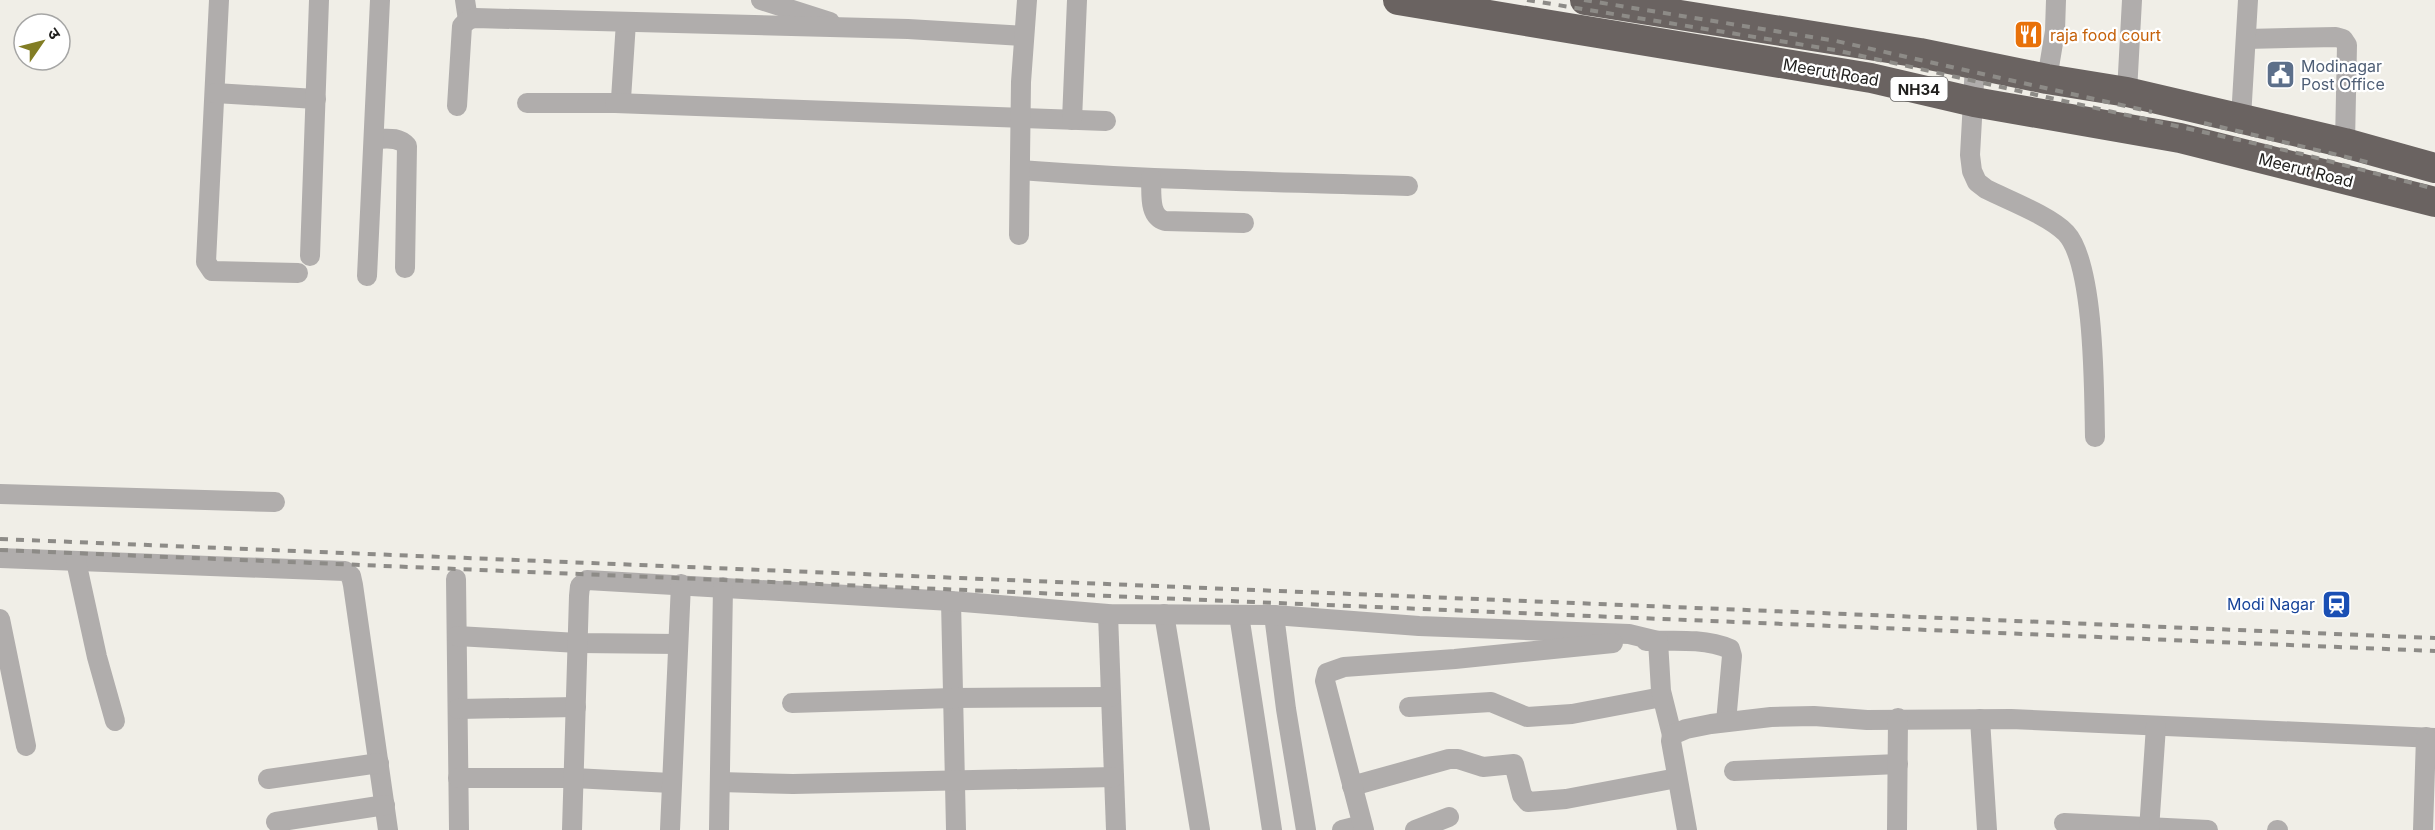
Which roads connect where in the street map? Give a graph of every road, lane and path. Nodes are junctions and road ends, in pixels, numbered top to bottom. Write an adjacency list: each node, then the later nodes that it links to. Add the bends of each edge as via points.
1 (219, 0): 22 (street)
2 (319, 0): 23 (street)
3 (380, 0): 32 (street)
4 (761, 0): 14 (street)
5 (1027, 0): 15 (street)
6 (1077, 0): 30 (street)
7 (1398, 0): 20 (highway, Meerut Road / NH34)
8 (1585, 0): 17 (highway, Meerut Road / NH34)
9 (2056, 0): 19 (street)
10 (2132, 0): 21 (street)
11 (2248, 0): 16 (street)
12 (467, 10): 13 (street, via 499,18); 27 (street, via 462,26)
13 (626, 22): 14 (street); 26 (street, via 623,92)
14 (847, 28): 15 (street)
15 (1024, 36): 28 (street)
16 (2246, 39): 29 (street); 33 (street, via 2343,39 2347,45)
17 (1891, 49): 18 (highway, Meerut Road / NH34); 20 (highway)
18 (1975, 64): 19 (highway, Meerut Road / NH34); 24 (street)
19 (2047, 79): 21 (highway, Meerut Road / NH34)
20 (1887, 82): 24 (highway, Meerut Road / NH34)
21 (2127, 92): 29 (highway, Meerut Road / NH34)
22 (215, 93): 23 (street); 43 (street, via 205,256 208,267 218,272)
23 (316, 99): 41 (street)
24 (1974, 102): 38 (highway, Meerut Road / NH34, via 2180,138); 45 (street, via 1970,154 1977,182 2058,226 2077,252 2093,338)
25 (527, 104): 26 (street)
26 (615, 104): 28 (street)
27 (457, 106)
28 (1021, 117): 30 (street); 35 (street)
29 (2241, 118): 33 (highway, Meerut Road / NH34)
30 (1072, 120): 31 (street)
31 (1106, 121)
32 (374, 139): 42 (street, via 395,138 407,146); 44 (street)
33 (2345, 142): 34 (highway, Meerut Road / NH34)
34 (2435, 168)
35 (1020, 170): 36 (street); 40 (street)
36 (1151, 178): 37 (street); 39 (street, via 1152,205 1158,219)
37 (1408, 186)
38 (2435, 202)
39 (1244, 223)
40 (1019, 235)
41 (310, 256)
42 (405, 268)
43 (298, 273)
44 (367, 276)
45 (2095, 437)
46 (0, 494): 47 (street)
47 (275, 502)
48 (0, 558): 49 (street)
49 (76, 561): 72 (street); 78 (street, via 345,571 353,585)
50 (456, 579): 59 (street)
51 (681, 584): 52 (street); 61 (street, via 583,582); 62 (street)
52 (723, 587): 53 (street); 88 (street)
53 (951, 601): 54 (street); 64 (street)
54 (1108, 614): 55 (street); 65 (street)
55 (1164, 614): 56 (street); 103 (street)
56 (1239, 615): 57 (street); 104 (street)
57 (1274, 615): 60 (street, via 1419,626 1629,634); 105 (street)
58 (0, 620): 77 (street)
59 (457, 636): 61 (street); 69 (street)
60 (1658, 641): 63 (street); 73 (street, via 1720,644 1730,649); 89 (street, via 1336,669 1327,674 1325,681)
61 (578, 643): 62 (street); 67 (street)
62 (678, 644): 87 (street)
63 (1662, 697): 68 (street, via 1572,714 1527,717 1491,702); 75 (street)
64 (953, 698): 65 (street); 66 (street); 86 (street)
65 (1111, 698): 81 (street)
66 (792, 703)
67 (576, 707): 69 (street); 83 (street)
68 (1409, 707)
69 (458, 709): 82 (street)
70 (1898, 718): 71 (street); 73 (street, via 1771,717); 79 (street)
71 (1980, 719): 74 (street); 110 (street)
72 (115, 721)
73 (1726, 722): 75 (street)
74 (2156, 726): 76 (street); 95 (street)
75 (1672, 735): 84 (street)
76 (2431, 738): 112 (street)
77 (26, 746)
78 (379, 763): 85 (street); 90 (street)
79 (1898, 764): 80 (street); 109 (street)
80 (1734, 771)
81 (1114, 777): 86 (street); 102 (street)
82 (458, 778): 83 (street); 97 (street)
83 (574, 778): 87 (street); 98 (street)
84 (1677, 778): 89 (street, via 1577,798 1528,802 1522,795 1514,764 1484,767 1458,759); 108 (street)
85 (268, 779)
86 (955, 779): 88 (street); 101 (street)
87 (672, 783): 99 (street)
88 (720, 783): 100 (street)
89 (1352, 786): 94 (street)
90 (385, 805): 92 (street); 96 (street)
91 (1449, 817): 107 (street)
92 (276, 822)
93 (2064, 823): 95 (street)
94 (1363, 827): 106 (street)
95 (2150, 828): 111 (street)
96 (388, 830)
97 (459, 830)
98 (573, 830)
99 (670, 830)
100 (719, 830)
101 (956, 830)
102 (1116, 830)
103 (1200, 830)
104 (1272, 830)
105 (1306, 830)
106 (1342, 830)
107 (1414, 830)
108 (1687, 830)
109 (1897, 830)
110 (1987, 830)
111 (2208, 830)
112 (2422, 830)

